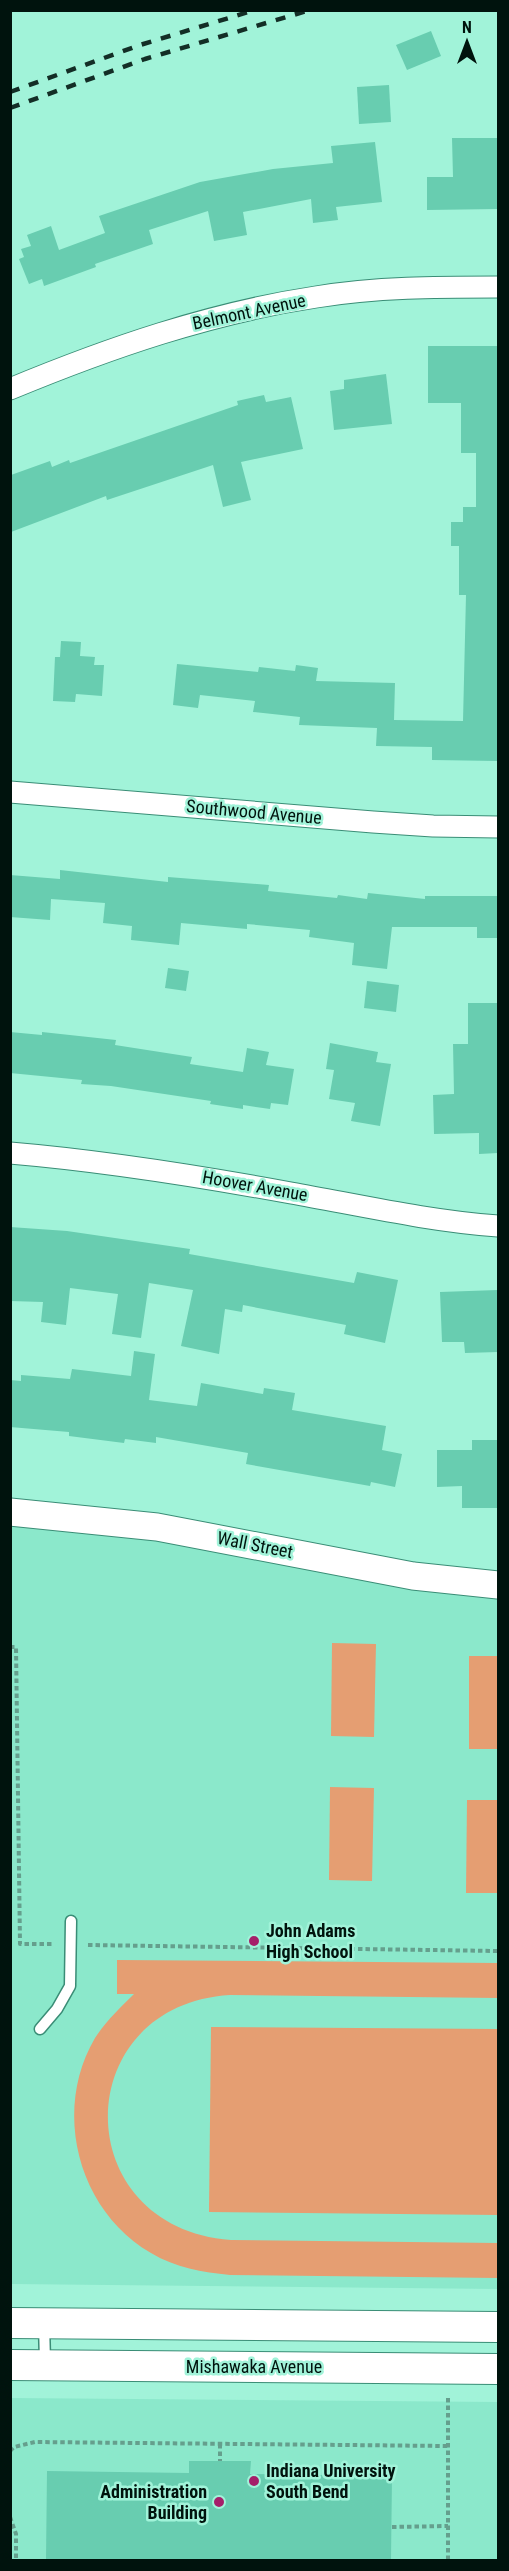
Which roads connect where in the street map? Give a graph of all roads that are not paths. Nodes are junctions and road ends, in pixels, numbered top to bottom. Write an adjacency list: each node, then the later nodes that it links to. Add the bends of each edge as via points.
1 (498, 287): 2 (street, Belmont Avenue, via 384,290 257,307 147,337)
2 (10, 389)
3 (10, 792): 4 (street, Southwood Avenue, via 373,822)
4 (498, 827)
5 (10, 1153): 6 (street, Hoover Avenue, via 122,1164)
6 (498, 1226)
7 (10, 1512): 8 (street, Wall Street, via 157,1527 413,1576)
8 (498, 1585)
9 (71, 1921): 10 (lane, via 70,1986)
10 (40, 2029)
11 (10, 2324): 12 (main road)
12 (44, 2324): 13 (main road); 15 (lane)
13 (498, 2327)
14 (10, 2365): 15 (main road, Mishawaka Avenue)
15 (45, 2366): 16 (main road, Mishawaka Avenue)
16 (498, 2369)

